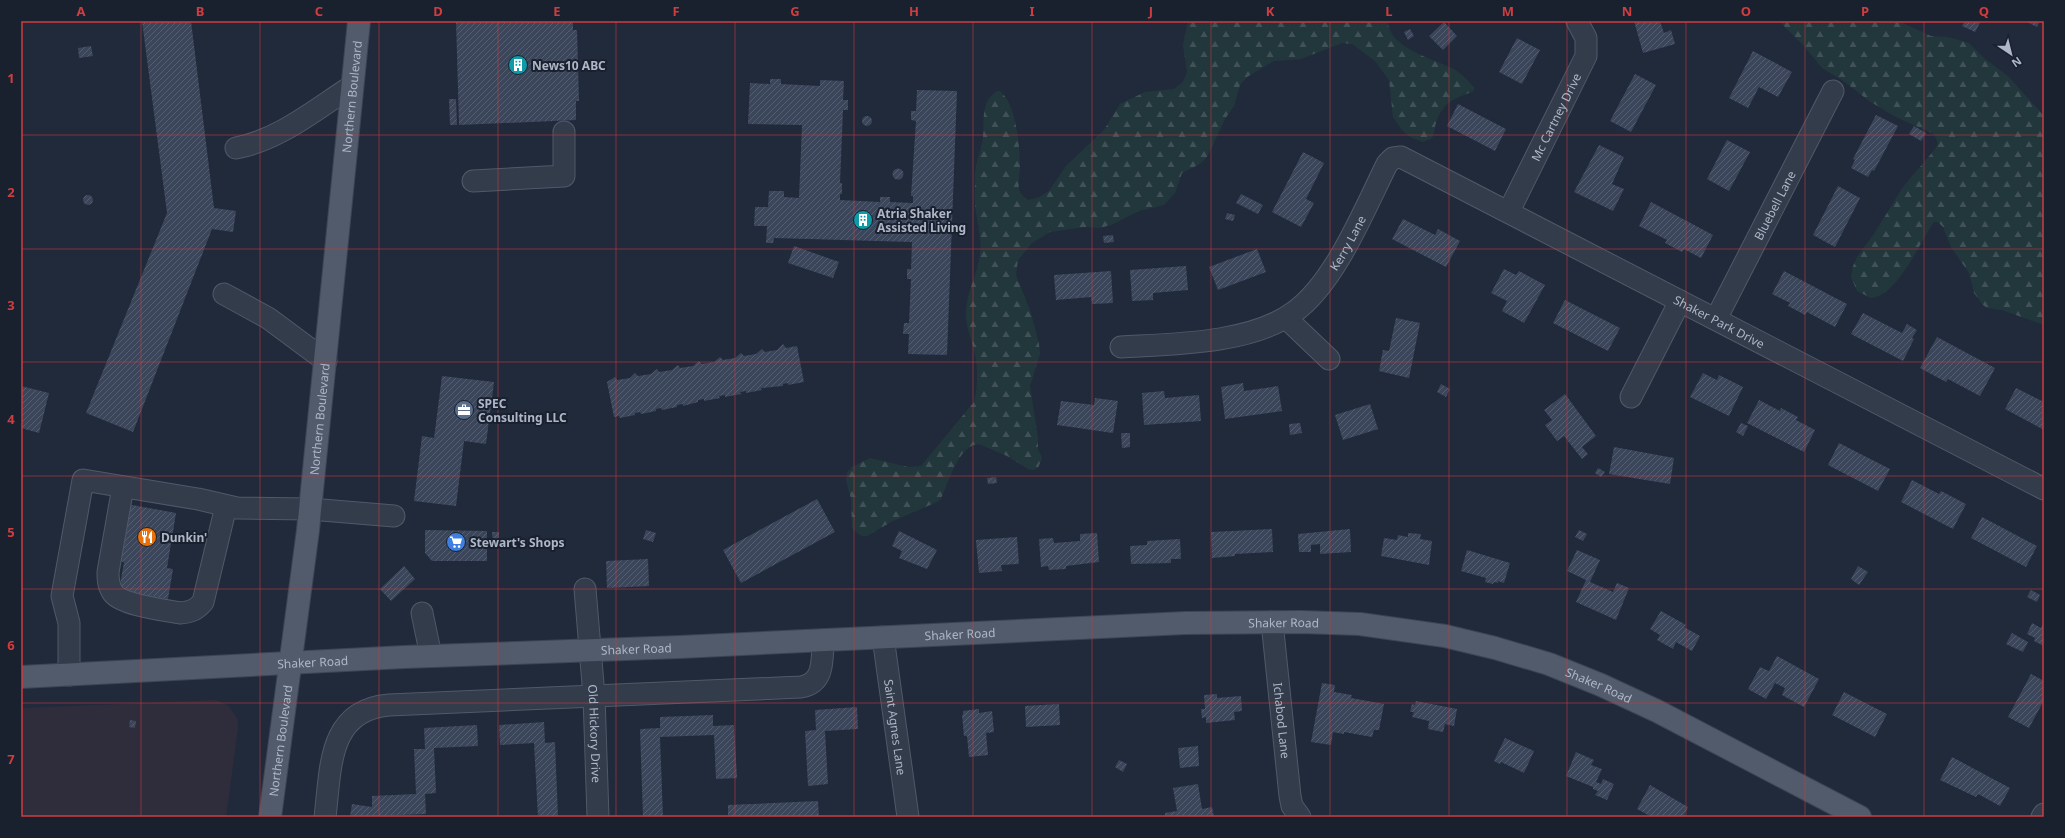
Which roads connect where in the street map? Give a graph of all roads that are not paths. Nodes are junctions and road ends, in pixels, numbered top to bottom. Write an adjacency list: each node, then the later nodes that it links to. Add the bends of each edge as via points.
1 (359, 21): 3 (main road, Northern Boulevard)
2 (1577, 21): 9 (street, Mc Cartney Drive, via 1586,38 1586,56)
3 (352, 86): 6 (street, via 274,135); 16 (main road, Northern Boulevard)
4 (1833, 91): 13 (street, Bluebell Lane)
5 (564, 132): 8 (street, via 564,176)
6 (236, 148)
7 (1395, 158): 9 (street, Shaker Park Drive, via 1406,158); 12 (street, Kerry Lane, via 1387,164 1327,277 1301,307)
8 (474, 181)
9 (1509, 211): 11 (street, Shaker Park Drive)
10 (224, 294): 16 (street, via 268,318)
11 (1680, 301): 13 (street, Shaker Park Drive); 17 (street)
12 (1286, 318): 14 (street, Kerry Lane, via 1258,329 1219,338); 15 (street)
13 (1716, 319): 19 (street, Shaker Park Drive)
14 (1121, 347)
15 (1329, 359)
16 (326, 361): 21 (main road, Northern Boulevard)
17 (1631, 397)
18 (123, 487): 20 (street); 20 (street, via 108,584 121,600 180,613 197,609 203,602); 31 (street, via 83,480 62,596 69,623)
19 (2044, 488)
20 (226, 506): 21 (street)
21 (310, 509): 22 (street); 30 (main road, Northern Boulevard)
22 (394, 516)
23 (585, 589): 28 (street, Old Hickory Drive)
24 (422, 613): 29 (street)
25 (1272, 622): 26 (main road, Shaker Road); 39 (street, Ichabod Lane, via 1290,796 1292,806); 40 (main road, Shaker Road, via 1330,622 1388,627 1445,636 1549,664 1657,711)
26 (883, 637): 27 (main road, Shaker Road); 38 (street, Saint Agnes Lane)
27 (823, 640): 28 (main road, Shaker Road); 33 (street, via 821,672 814,681 805,686)
28 (591, 651): 29 (main road, Shaker Road); 33 (street, Old Hickory Drive)
29 (431, 656): 30 (main road, Shaker Road)
30 (290, 664): 31 (main road, Shaker Road); 35 (main road, Northern Boulevard)
31 (69, 675): 32 (main road, Shaker Road)
32 (21, 677)
33 (594, 696): 36 (street, via 389,705 368,710 350,721 335,745); 37 (street, Old Hickory Drive)
34 (2044, 814): 41 (street)
35 (270, 817)
36 (325, 817)
37 (598, 817)
38 (908, 817)
39 (1300, 817)
40 (1860, 817)
41 (2042, 817)

